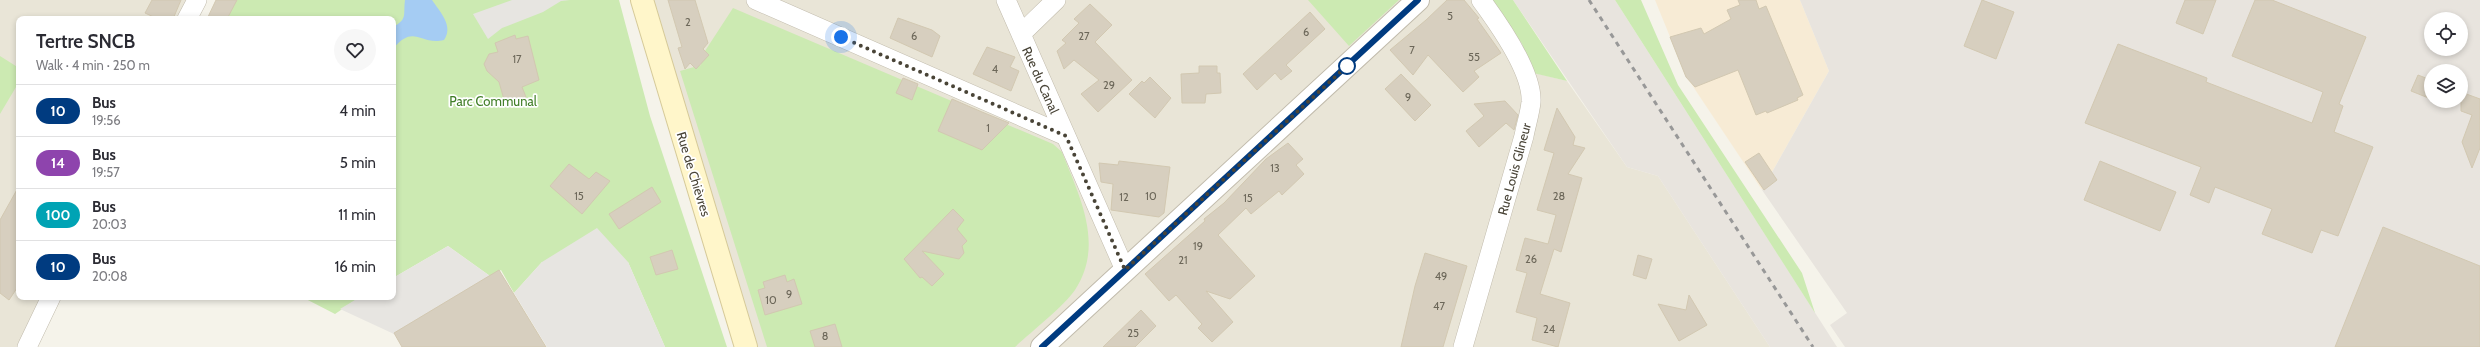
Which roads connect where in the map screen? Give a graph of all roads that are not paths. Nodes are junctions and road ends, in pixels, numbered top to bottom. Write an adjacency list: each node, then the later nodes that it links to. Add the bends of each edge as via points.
1 (197, 0): 8 (street)
2 (642, 0): 14 (main road, Rue de Chièvres)
3 (756, 0): 10 (street)
4 (1006, 0): 9 (street, Rue du Canal)
5 (1056, 0): 9 (street)
6 (1417, 0): 11 (street)
7 (1481, 0): 16 (street, Rue Louis Glineur, via 1504,31 1523,68 1531,101 1524,136)
8 (189, 16)
9 (1021, 34): 10 (street, Rue du Canal)
10 (1066, 136): 11 (street, Rue du Canal)
11 (1125, 270): 15 (street)
12 (50, 300): 13 (street)
13 (27, 347)
14 (746, 347)
15 (1042, 347)
16 (1463, 347)

